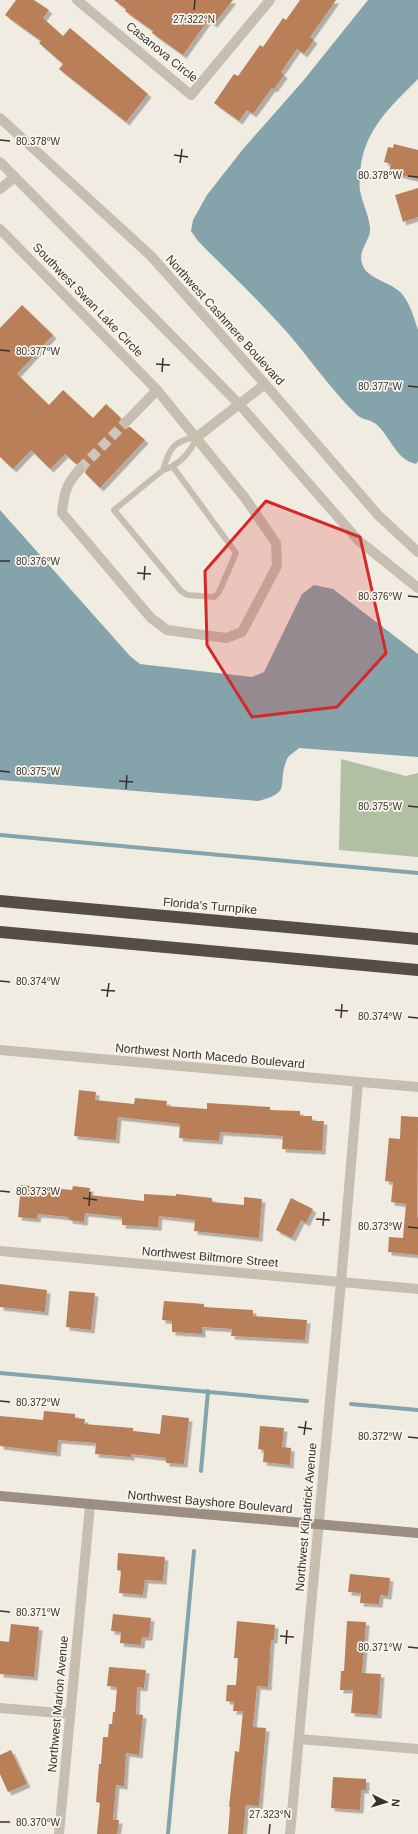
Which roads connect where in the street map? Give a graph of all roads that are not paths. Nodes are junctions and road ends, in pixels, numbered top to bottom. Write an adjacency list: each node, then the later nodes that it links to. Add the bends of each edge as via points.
1 (77, 0): 2 (street, Casanova Circle, via 191,95)
2 (270, 0)
3 (0, 118): 8 (street, Northwest Cashmere Boulevard, via 151,256)
4 (0, 162): 5 (street)
5 (15, 177): 6 (street); 10 (street)
6 (0, 190)
7 (0, 229): 9 (street, Southwest Swan Lake Circle)
8 (265, 384): 10 (street); 16 (street, Northwest Cashmere Boulevard, via 378,515)
9 (158, 390): 11 (street); 12 (street, Southwest Swan Lake Circle)
10 (239, 404): 12 (street); 17 (street, via 358,540)
11 (126, 422)
12 (197, 437): 13 (lane, via 190,452); 14 (street, Southwest Swan Lake Circle, via 245,498 276,543 277,566 259,601 242,632 226,638 167,630 151,618 62,514 64,493 70,479); 15 (lane, via 182,439 167,454)
13 (173, 467): 15 (lane); 15 (lane, via 236,553 219,592 214,597 187,595 181,591 114,510)
14 (80, 469)
15 (163, 470)
16 (418, 552)
17 (418, 588)
18 (0, 901): 20 (highway, Florida's Turnpike)
19 (0, 932): 21 (highway)
20 (418, 939)
21 (418, 970)
22 (0, 1050): 23 (street, Northwest North Macedo Boulevard)
23 (358, 1082): 24 (street, Northwest North Macedo Boulevard); 26 (street, Northwest Kilpatrick Avenue)
24 (418, 1087)
25 (0, 1251): 26 (street, Northwest Biltmore Street)
26 (341, 1282): 27 (street, Northwest Biltmore Street); 30 (street, Northwest Kilpatrick Avenue)
27 (418, 1289)
28 (0, 1496): 29 (main road, Northwest Bayshore Boulevard)
29 (90, 1505): 30 (main road, Northwest Bayshore Boulevard); 33 (street, Northwest Marion Avenue)
30 (319, 1524): 31 (main road, Northwest Bayshore Boulevard); 34 (street, Northwest Kilpatrick Avenue)
31 (418, 1533)
32 (0, 1708): 33 (street)
33 (70, 1714): 36 (street, Northwest Marion Avenue)
34 (299, 1738): 35 (street); 37 (street, Northwest Kilpatrick Avenue)
35 (418, 1749)
36 (59, 1834)
37 (290, 1834)

